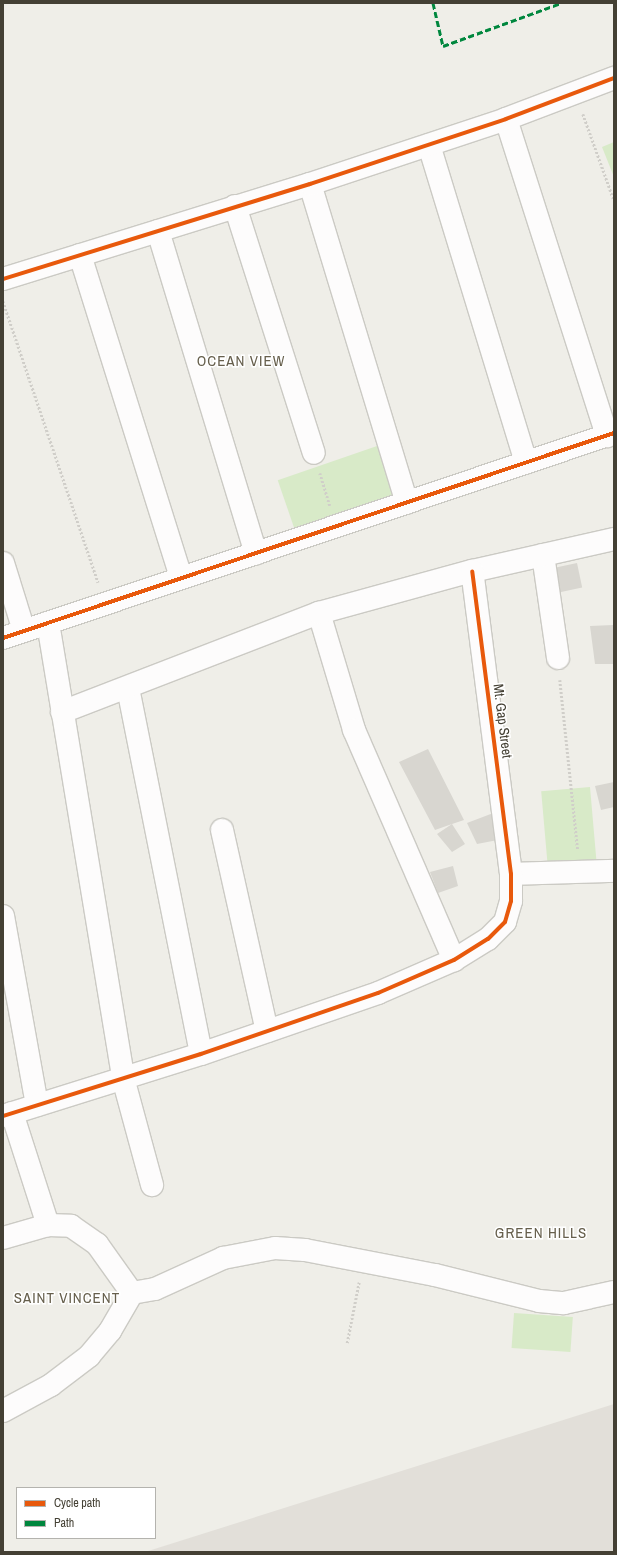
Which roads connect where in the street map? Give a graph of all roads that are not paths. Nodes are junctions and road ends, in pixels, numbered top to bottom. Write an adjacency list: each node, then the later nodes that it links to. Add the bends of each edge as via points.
1 (614, 78): 2 (street)
2 (506, 119): 3 (street); 9 (street)
3 (429, 145): 4 (street); 11 (street)
4 (310, 184): 5 (street); 12 (street)
5 (235, 206): 6 (street); 10 (street)
6 (158, 231): 7 (street); 14 (street)
7 (80, 255): 8 (street); 18 (street)
8 (3, 279)
9 (610, 434): 11 (street)
10 (316, 460)
11 (526, 462): 12 (street)
12 (407, 503): 14 (street)
13 (614, 539): 15 (street)
14 (256, 553): 18 (street)
15 (543, 555): 17 (street); 23 (street)
16 (3, 563): 21 (street)
17 (472, 571): 19 (street); 28 (street, Mt. Gap Street)
18 (182, 578): 20 (street)
19 (319, 613): 24 (street); 30 (street, via 354,730)
20 (48, 623): 21 (street); 25 (street)
21 (24, 631): 22 (street)
22 (3, 638)
23 (558, 658)
24 (128, 688): 25 (street); 32 (street)
25 (62, 712): 33 (street)
26 (222, 830): 31 (street)
27 (614, 871): 28 (street)
28 (511, 874): 30 (street, Mt. Gap Street, via 511,901 505,922 488,939)
29 (3, 916): 34 (street)
30 (454, 960): 31 (street, Mt. Gap Street, via 378,993)
31 (267, 1031): 32 (street, Mt. Gap Street)
32 (201, 1054): 33 (street, Mt. Gap Street)
33 (123, 1078): 34 (street, Mt. Gap Street); 36 (street)
34 (37, 1105): 35 (street, Mt. Gap Street)
35 (8, 1115): 37 (street)
36 (152, 1185)
37 (48, 1225): 38 (street); 40 (street, via 71,1226 85,1234 110,1259)
38 (3, 1238)
39 (614, 1292): 40 (street, via 564,1304 538,1301 435,1274 305,1250 247,1251 155,1289)
40 (132, 1294): 41 (street, via 110,1331 89,1356 51,1386)
41 (3, 1412)

